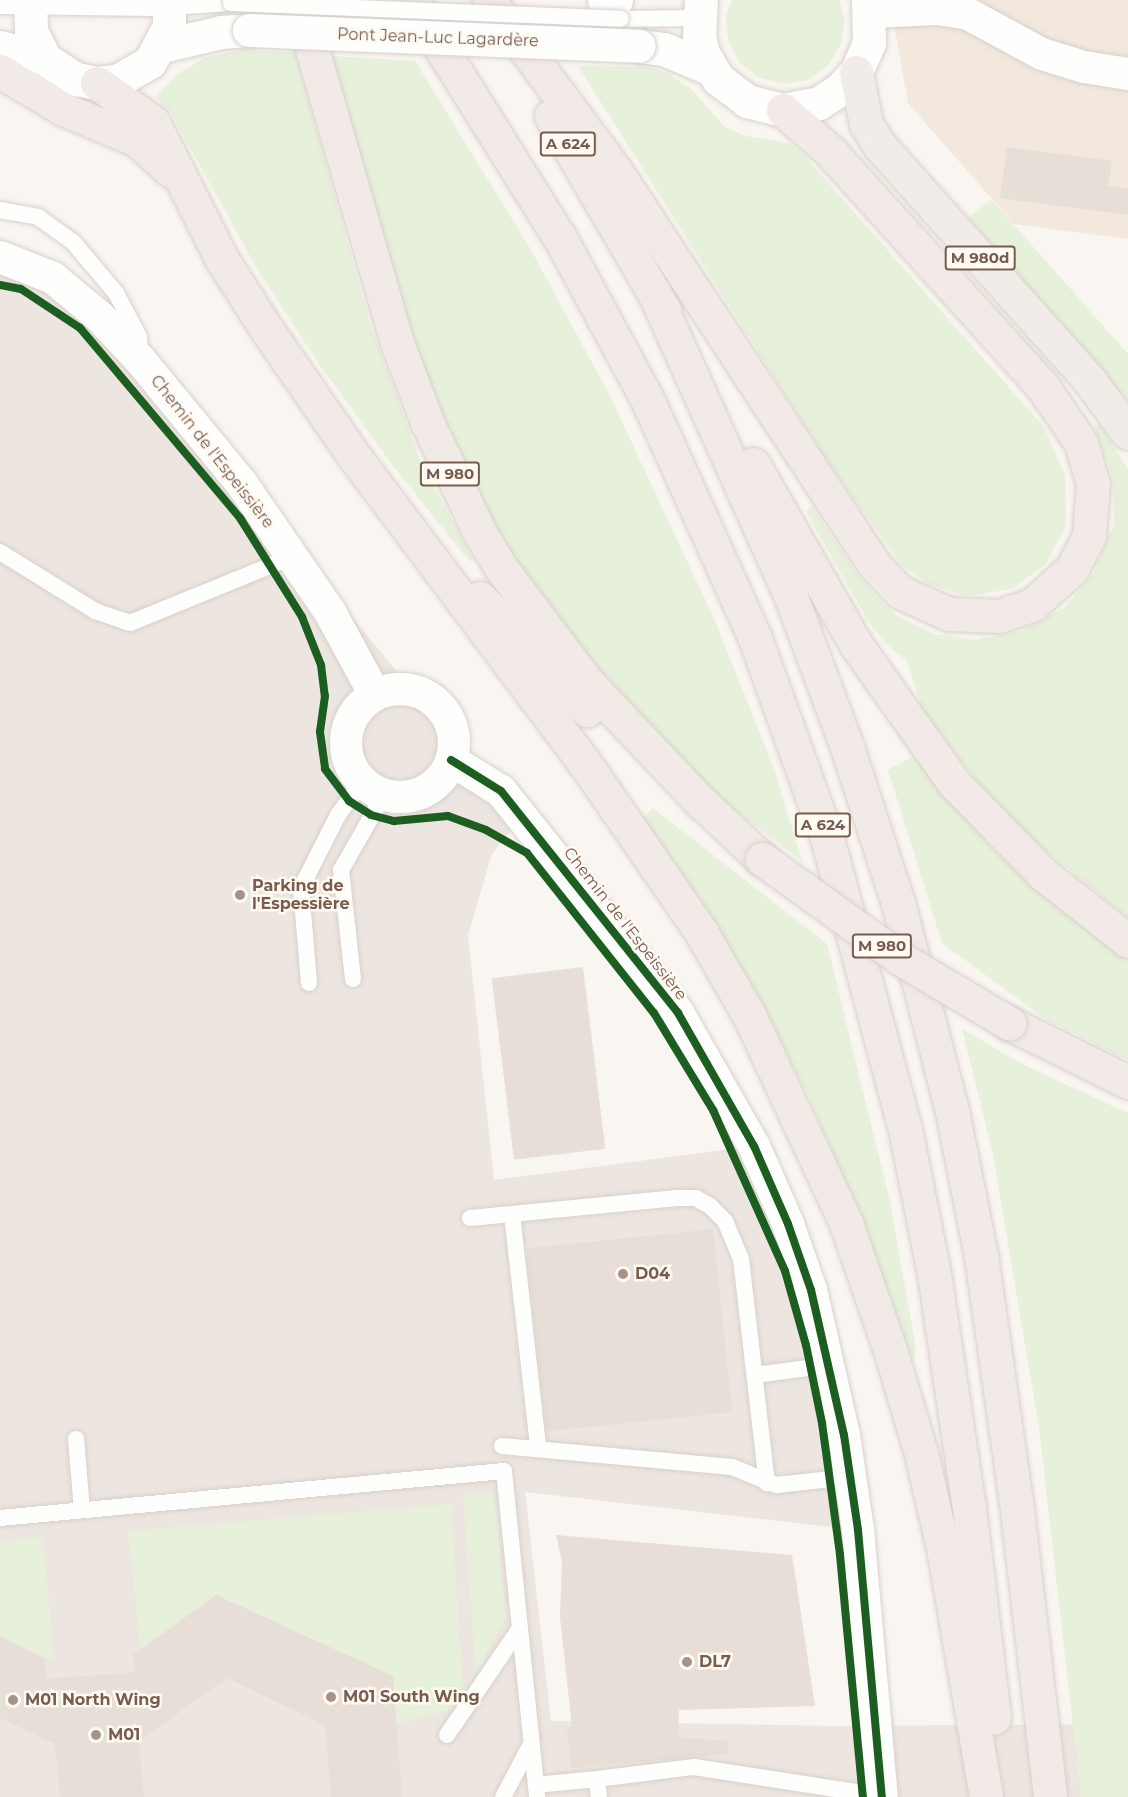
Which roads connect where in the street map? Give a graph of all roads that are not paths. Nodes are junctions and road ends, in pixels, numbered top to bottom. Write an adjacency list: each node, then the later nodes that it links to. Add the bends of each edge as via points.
1 (298, 0): 31 (highway, M 980, via 397,343 427,422 475,522 501,568 586,681)
2 (411, 0): 56 (highway, A 624, via 560,238 648,401 755,638 827,838 905,1129 933,1274 969,1508)
3 (476, 0): 22 (highway, A 624, via 583,167)
4 (489, 0): 18 (highway, via 615,170 874,565 900,591 949,614 999,616 1033,604 1072,569 1089,535 1093,484 1081,443 1043,387 831,152)
5 (170, 3): 6 (lane); 7 (lane, bridge); 10 (street)
6 (20, 4): 12 (street)
7 (613, 5): 9 (lane)
8 (869, 6): 15 (street, via 869,43); 16 (street, via 968,14 1042,54 1084,67)
9 (699, 9): 13 (street, via 703,53)
10 (162, 46): 13 (street, Pont Jean-Luc Lagardère, bridge, via 221,32 249,30 639,46 664,50); 17 (street, via 135,74)
11 (0, 47): 12 (street)
12 (45, 59): 17 (street, via 76,79)
13 (711, 69): 18 (street, via 742,98)
14 (0, 71): 19 (highway, via 63,109 137,140)
15 (856, 72): 18 (street, via 819,103); 24 (highway, M 980d, via 866,124 880,146 1090,381)
16 (1128, 74)
17 (97, 83): 19 (highway, via 153,122)
18 (783, 110)
19 (179, 179): 25 (highway, via 221,258 267,330)
20 (0, 210): 23 (lane, via 38,217 73,242 116,293 139,337)
21 (0, 257): 23 (street, Chemin de l'Espeissière, via 52,278 100,317)
22 (654, 292): 32 (highway, via 857,646 922,741 1006,841 1083,908); 57 (highway, A 624, via 764,533 810,647 878,838 952,1111 981,1256 1014,1490)
23 (141, 361): 27 (street, Chemin de l'Espeissière, via 242,484)
24 (1128, 433)
25 (398, 516): 31 (highway, M 980, via 604,726); 55 (highway, via 586,765 701,932 788,1093 846,1222 921,1453 944,1553)
26 (0, 552): 27 (lane, via 95,611 130,624)
27 (292, 557): 28 (street, Chemin de l'Espeissière, via 330,612)
28 (375, 694): 29 (street, via 410,690 441,708 453,742); 30 (street, via 351,718 346,735 346,752)
29 (451, 760): 30 (street, via 432,787 400,797); 38 (street, Chemin de l'Espeissière, via 501,791 678,1013 754,1146 811,1290)
30 (373, 788): 33 (lane, via 341,870); 34 (lane, via 338,815 301,888)
31 (762, 859): 35 (highway, M 980, bridge, via 901,959 1010,1023)
32 (1128, 941)
33 (353, 979)
34 (309, 983)
35 (1128, 1082)
36 (512, 1214): 37 (lane); 39 (lane, via 677,1198 704,1201 725,1221 737,1244); 42 (lane)
37 (470, 1218)
38 (831, 1365): 39 (lane); 43 (street, Chemin de l'Espeissière)
39 (755, 1375): 44 (lane)
40 (76, 1439): 45 (lane)
41 (502, 1446): 42 (lane)
42 (538, 1447): 44 (lane, via 732,1467)
43 (850, 1477): 44 (lane, via 783,1486); 52 (street, Chemin de l'Espeissière)
44 (767, 1483)
45 (82, 1510): 46 (lane); 47 (lane, via 504,1471)
46 (0, 1518)
47 (518, 1631): 48 (lane); 49 (lane)
48 (447, 1735)
49 (531, 1744): 51 (lane); 53 (lane)
50 (597, 1779): 51 (lane); 52 (lane, via 694,1767); 54 (lane)
51 (536, 1791)
52 (882, 1794)
53 (504, 1797)
54 (599, 1797)
55 (986, 1797)
56 (1001, 1797)
57 (1050, 1797)

